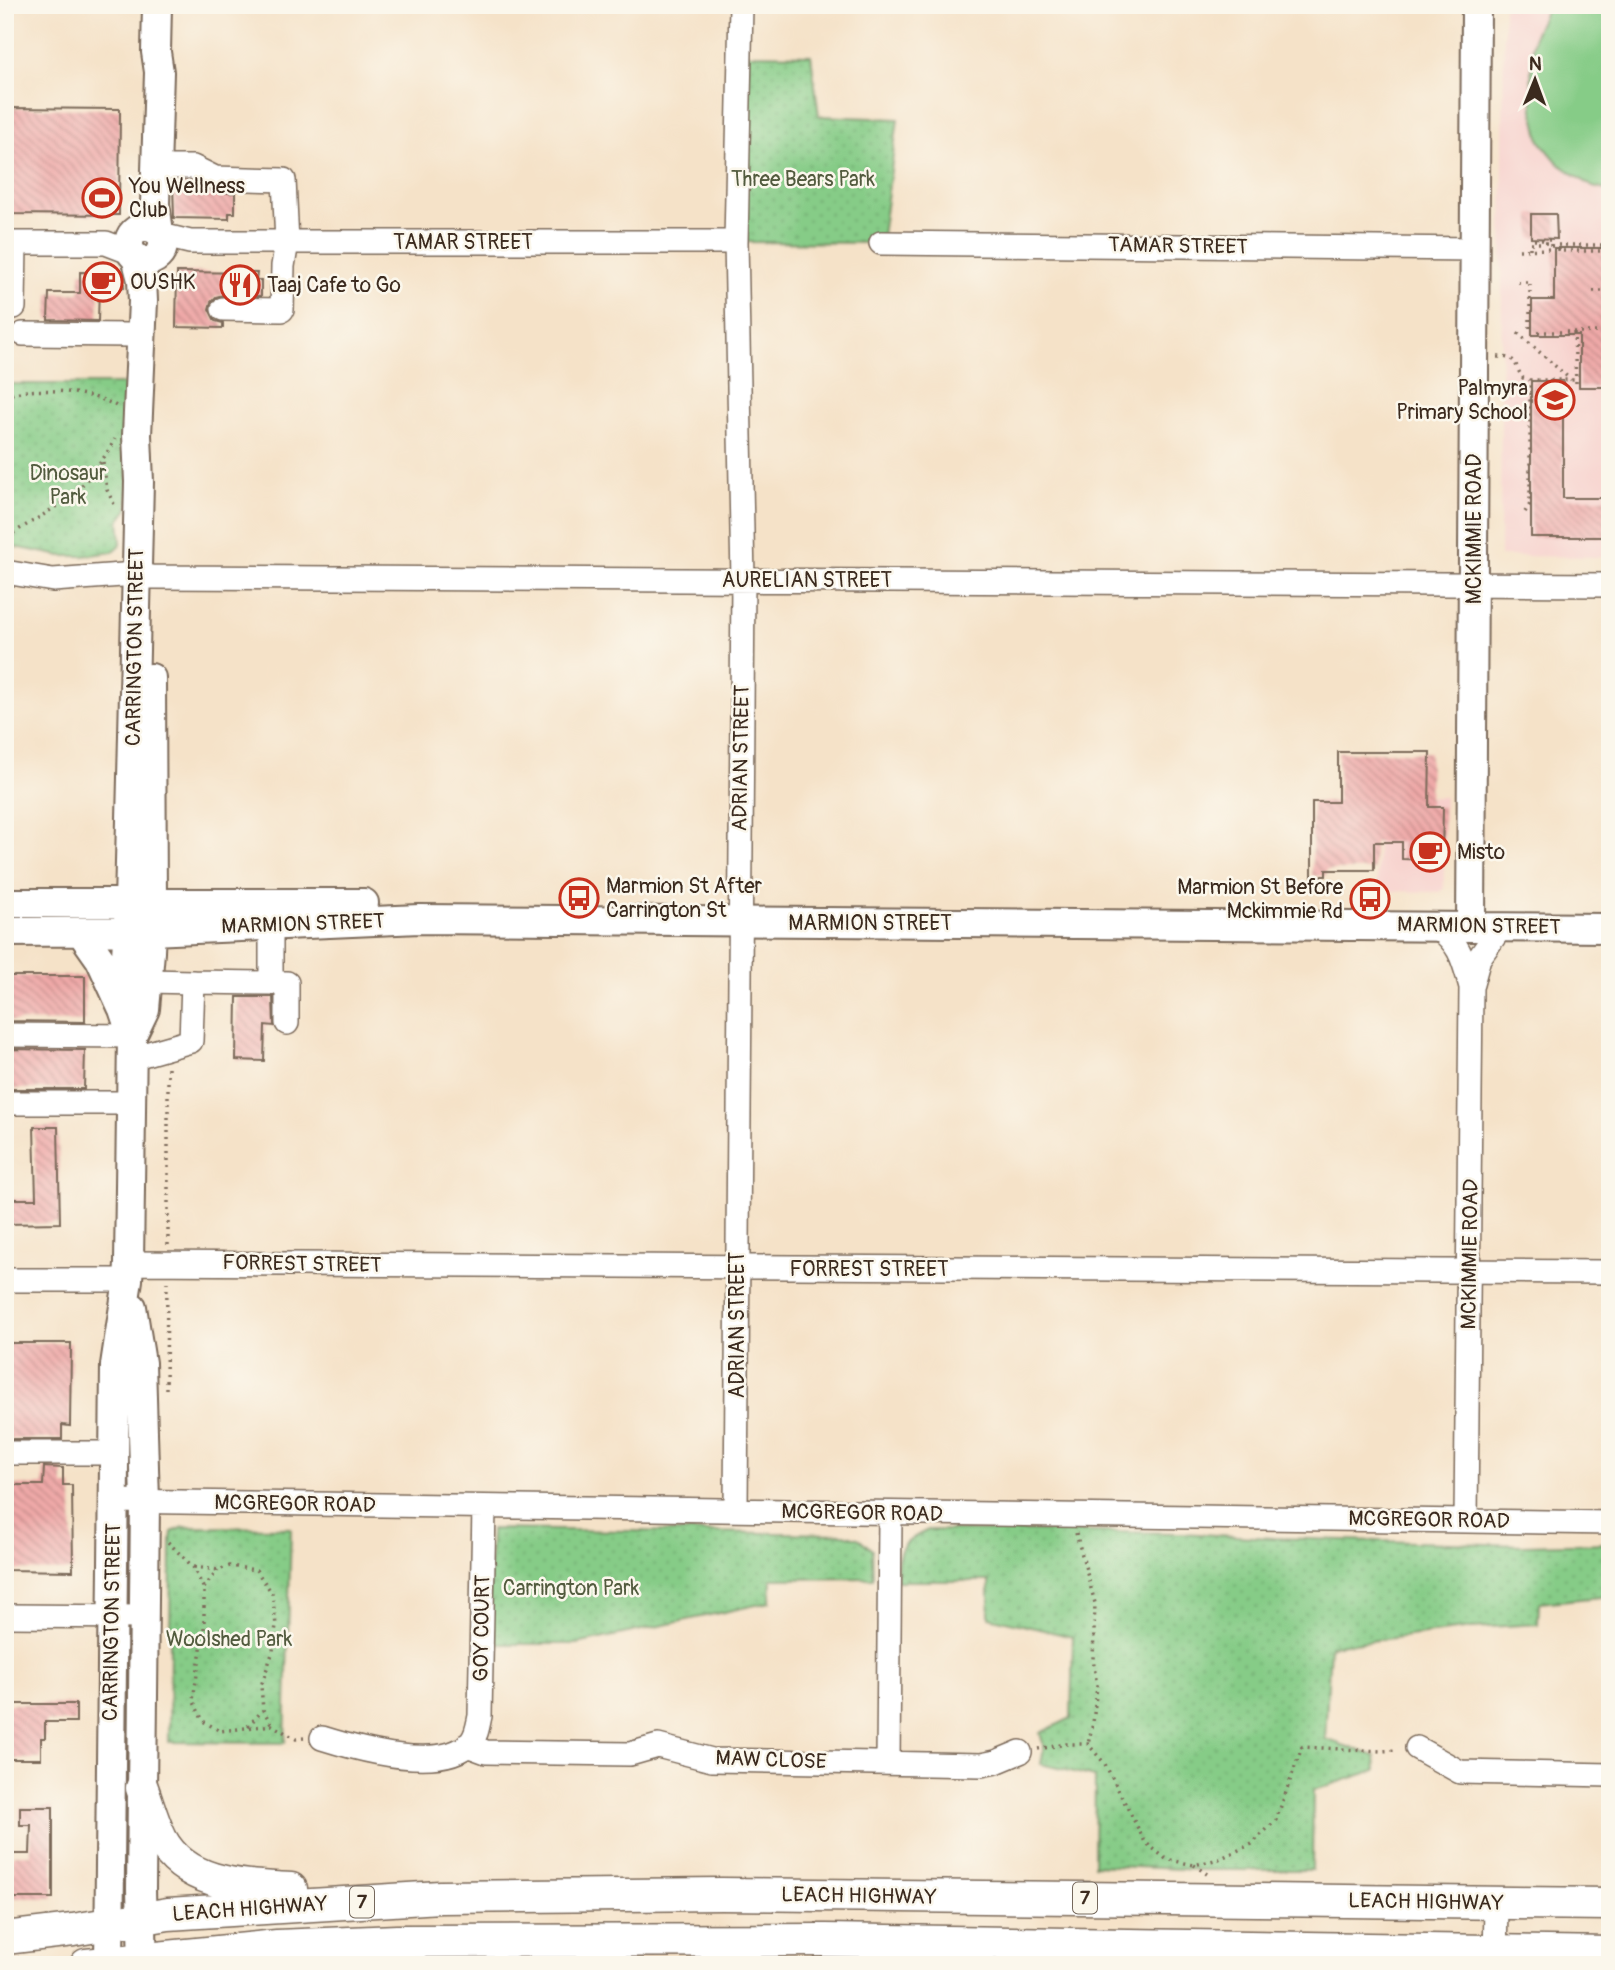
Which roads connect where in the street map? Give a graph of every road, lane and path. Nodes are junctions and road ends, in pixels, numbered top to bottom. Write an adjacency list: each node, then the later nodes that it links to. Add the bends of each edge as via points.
1 (142, 5): 11 (main road, CARRINGTON STREET)
2 (157, 5): 5 (main road, CARRINGTON STREET)
3 (741, 5): 8 (street, ADRIAN STREET)
4 (1476, 5): 15 (main road, MCKIMMIE ROAD)
5 (155, 167): 7 (street, via 193,167 215,178 284,180); 11 (main road, CARRINGTON STREET, via 155,204)
6 (1534, 240): 12 (path, via 1551,240)
7 (287, 242): 8 (street, TAMAR STREET); 11 (street, TAMAR STREET); 22 (street, via 282,310)
8 (736, 242): 39 (street, ADRIAN STREET)
9 (10, 243): 11 (street, TAMAR STREET); 21 (street)
10 (881, 243): 15 (street, TAMAR STREET)
11 (142, 244): 38 (main road, CARRINGTON STREET, via 155,456)
12 (1551, 245): 14 (path); 16 (path, via 1551,249)
13 (1610, 245): 14 (path)
14 (1558, 246): 19 (path, via 1558,251 1609,251)
15 (1475, 249): 40 (main road, MCKIMMIE ROAD)
16 (1519, 250)
17 (1518, 282): 24 (path, via 1530,282 1530,332)
18 (1593, 291): 19 (path)
19 (1609, 291): 20 (path)
20 (1609, 297): 25 (path)
21 (14, 307)
22 (223, 309)
23 (1518, 332): 30 (path)
24 (1574, 332): 25 (path); 30 (path)
25 (1609, 332)
26 (23, 334): 27 (street)
27 (132, 335)
28 (1499, 357): 29 (path, via 1512,358 1523,378)
29 (1530, 380): 30 (path); 34 (path, via 1530,504)
30 (1574, 381)
31 (5, 397): 32 (path, via 40,390)
32 (116, 405)
33 (103, 460): 36 (path, via 72,497)
34 (1525, 512)
35 (5, 529): 36 (path)
36 (13, 533): 37 (path)
37 (8, 561): 38 (street, AURELIAN STREET, via 53,580)
38 (144, 576): 39 (street, AURELIAN STREET); 45 (main road, CARRINGTON STREET)
39 (743, 579): 40 (street, AURELIAN STREET); 44 (street, ADRIAN STREET)
40 (1474, 583): 41 (street, AURELIAN STREET); 46 (main road, MCKIMMIE ROAD)
41 (1610, 584)
42 (5, 903): 45 (main road, MARMION STREET)
43 (1610, 911): 46 (main road, MARMION STREET)
44 (740, 914): 45 (main road, MARMION STREET, via 308,902); 46 (main road, MARMION STREET); 47 (main road, MARMION STREET); 48 (main road, MARMION STREET); 65 (street, ADRIAN STREET)
45 (140, 918): 47 (main road, MARMION STREET); 52 (main road, MARMION STREET); 53 (main road, CARRINGTON STREET); 57 (main road, CARRINGTON STREET)
46 (1471, 919): 48 (main road, MARMION STREET); 49 (main road, MARMION STREET)
47 (271, 925): 55 (street)
48 (1436, 926): 56 (street, MCKIMMIE ROAD, via 1458,947)
49 (1501, 927): 50 (main road, MARMION STREET); 56 (street, MCKIMMIE ROAD, via 1479,958)
50 (1610, 928)
51 (5, 932): 52 (main road, MARMION STREET)
52 (81, 932): 57 (main road)
53 (148, 981): 54 (street); 60 (main road, CARRINGTON STREET, via 145,1009)
54 (193, 982): 55 (street); 61 (street, via 191,1041)
55 (271, 983): 58 (street, via 287,983)
56 (1471, 987): 66 (street, MCKIMMIE ROAD)
57 (123, 1009): 60 (main road, CARRINGTON STREET)
58 (287, 1023)
59 (5, 1035): 60 (street)
60 (132, 1047): 61 (street); 63 (main road, CARRINGTON STREET)
61 (168, 1048): 64 (path)
62 (5, 1103): 63 (street)
63 (131, 1103): 67 (main road, CARRINGTON STREET)
64 (166, 1263): 65 (street, FORREST STREET); 67 (street, FORREST STREET); 70 (path)
65 (738, 1268): 66 (street, FORREST STREET); 76 (street, ADRIAN STREET)
66 (1470, 1271): 68 (street, FORREST STREET); 79 (street, MCKIMMIE ROAD)
67 (129, 1272): 69 (street, FORREST STREET); 72 (main road, CARRINGTON STREET, via 115,1365); 74 (main road, CARRINGTON STREET)
68 (1610, 1272)
69 (5, 1280)
70 (166, 1392)
71 (5, 1453): 72 (street)
72 (115, 1453): 73 (main road, CARRINGTON STREET)
73 (113, 1501): 74 (street, MCGREGOR ROAD); 87 (main road, CARRINGTON STREET)
74 (155, 1502): 75 (street, MCGREGOR ROAD); 81 (path); 88 (main road, CARRINGTON STREET)
75 (484, 1507): 76 (street, MCGREGOR ROAD); 94 (street, GOY COURT, via 480,1716)
76 (736, 1510): 77 (street, MCGREGOR ROAD)
77 (890, 1514): 78 (street, MCGREGOR ROAD); 97 (street)
78 (1073, 1516): 79 (street, MCGREGOR ROAD); 93 (path, via 1096,1603 1093,1659 1097,1686)
79 (1466, 1521): 80 (street, MCGREGOR ROAD)
80 (1610, 1523)
81 (166, 1541): 82 (path); 83 (path)
82 (166, 1555)
83 (193, 1567): 84 (path); 85 (path)
84 (218, 1570): 85 (path); 89 (path, via 230,1566 256,1570 272,1592 276,1625 261,1686)
85 (204, 1589): 91 (path, via 204,1630 193,1700 203,1721 220,1731)
86 (5, 1616): 87 (street)
87 (112, 1617): 88 (street); 104 (main road, CARRINGTON STREET)
88 (144, 1617): 99 (main road, CARRINGTON STREET)
89 (263, 1710): 90 (path); 91 (path)
90 (272, 1725): 91 (path); 92 (path, via 296,1738)
91 (248, 1727)
92 (322, 1738): 94 (street, via 373,1751 428,1757 451,1754)
93 (1088, 1744): 95 (path, via 1105,1764 1144,1842 1166,1858 1194,1865 1252,1844 1276,1821 1302,1747); 96 (path)
94 (467, 1745): 97 (street, MAW CLOSE, via 486,1752 572,1754 630,1754 658,1746 712,1760)
95 (1417, 1748): 98 (street, via 1460,1772)
96 (1020, 1752): 97 (street, MAW CLOSE, via 981,1765)
97 (888, 1763)
98 (1610, 1775)
99 (142, 1787): 100 (highway, via 161,1839 173,1855 196,1873 220,1882); 103 (main road, CARRINGTON STREET)
100 (440, 1897): 101 (highway, LEACH HIGHWAY / 7, via 735,1894); 103 (highway, LEACH HIGHWAY / 7)
101 (1496, 1903): 102 (highway, LEACH HIGHWAY / 7); 108 (street)
102 (1610, 1905)
103 (142, 1917): 104 (highway, LEACH HIGHWAY / 7); 109 (main road, CARRINGTON STREET)
104 (109, 1923): 105 (highway, 7); 110 (main road, CARRINGTON STREET)
105 (5, 1938)
106 (397, 1941): 108 (highway, LEACH HIGHWAY / 7, via 826,1940); 109 (highway, LEACH HIGHWAY / 7, via 326,1942); 111 (highway)
107 (1610, 1953): 108 (highway, LEACH HIGHWAY / 7)
108 (1495, 1958)
109 (143, 1962): 110 (highway, LEACH HIGHWAY / 7)
110 (101, 1964)
111 (220, 1965)

